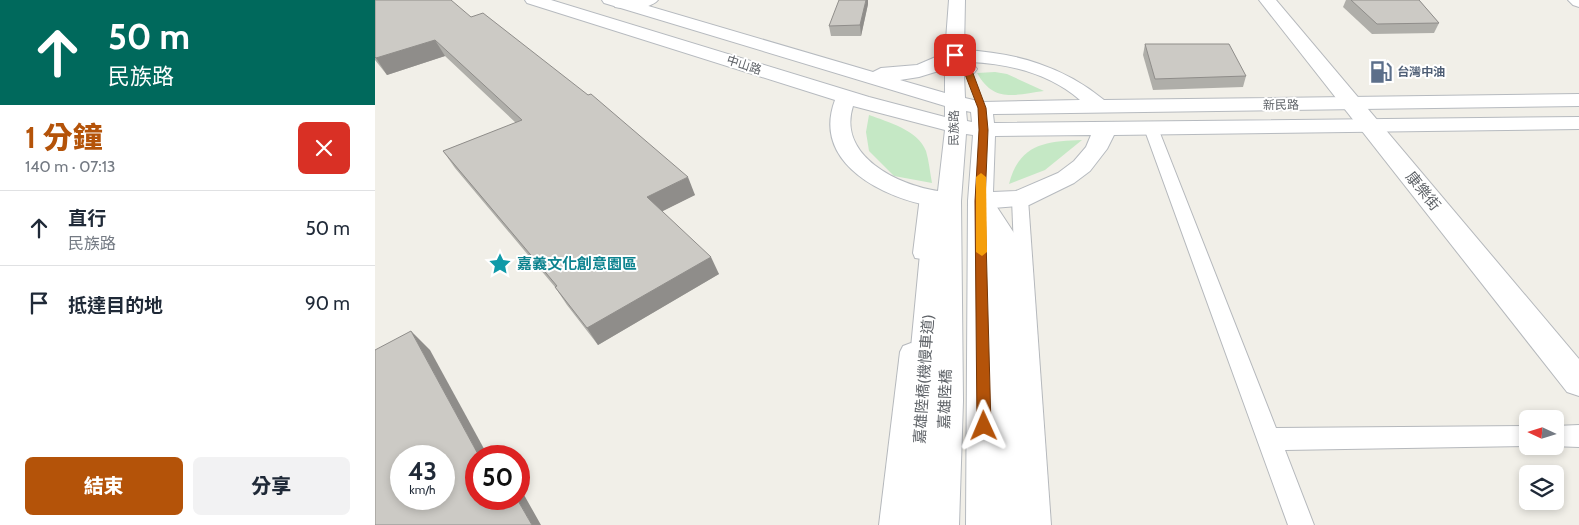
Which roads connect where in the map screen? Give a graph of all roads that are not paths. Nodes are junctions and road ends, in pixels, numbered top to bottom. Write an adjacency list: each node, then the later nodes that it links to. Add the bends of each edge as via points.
1 (533, 0): 6 (main road, 中山路)
2 (650, 0): 5 (main road)
3 (957, 0): 7 (main road, 民族路)
4 (1267, 0): 12 (main road, 康樂街)
5 (615, 2): 6 (main road); 8 (main road, 中山路)
6 (586, 15): 9 (main road, 中山路)
7 (955, 55): 8 (main road, via 939,66 898,75); 11 (main road, 民族路); 13 (main road, via 998,58 1054,73 1071,83); 14 (main road, 民族路, via 967,68)
8 (859, 74): 11 (main road, 中山路)
9 (847, 97): 17 (main road, 中山路); 19 (main road, via 840,109 838,125 844,141 862,168 901,191)
10 (1579, 100): 12 (main road, 新民路)
11 (954, 102): 14 (main road, 中山路); 17 (main road, 民族路)
12 (1352, 104): 13 (main road, 新民路); 16 (main road, 康樂街)
13 (1103, 117): 14 (main road, 新民路); 18 (main road, 新民路); 20 (main road, via 1096,149 1082,166 1046,189)
14 (983, 119): 17 (main road, 中山路); 21 (main road, 民族路)
15 (1579, 123): 16 (main road, 新民路)
16 (1368, 124): 18 (main road, 新民路); 24 (main road, 康樂街)
17 (956, 126): 19 (main road, 民族路)
18 (1151, 128): 28 (lane)
19 (938, 199): 22 (main road, 民族路); 29 (lane)
20 (1020, 199): 21 (main road); 34 (lane)
21 (980, 201): 23 (main road, 民族路)
22 (942, 238): 30 (main road, 嘉雄陸橋(機慢車道)); 31 (main road, 嘉雄陸橋, via 946,401)
23 (991, 240): 32 (main road); 33 (main road)
24 (1579, 382)
25 (1579, 436): 27 (lane)
26 (1519, 437): 28 (lane)
27 (1564, 437)
28 (1269, 440): 35 (lane)
29 (892, 525)
30 (913, 525)
31 (940, 525)
32 (985, 525)
33 (1010, 525)
34 (1038, 525)
35 (1301, 525)

